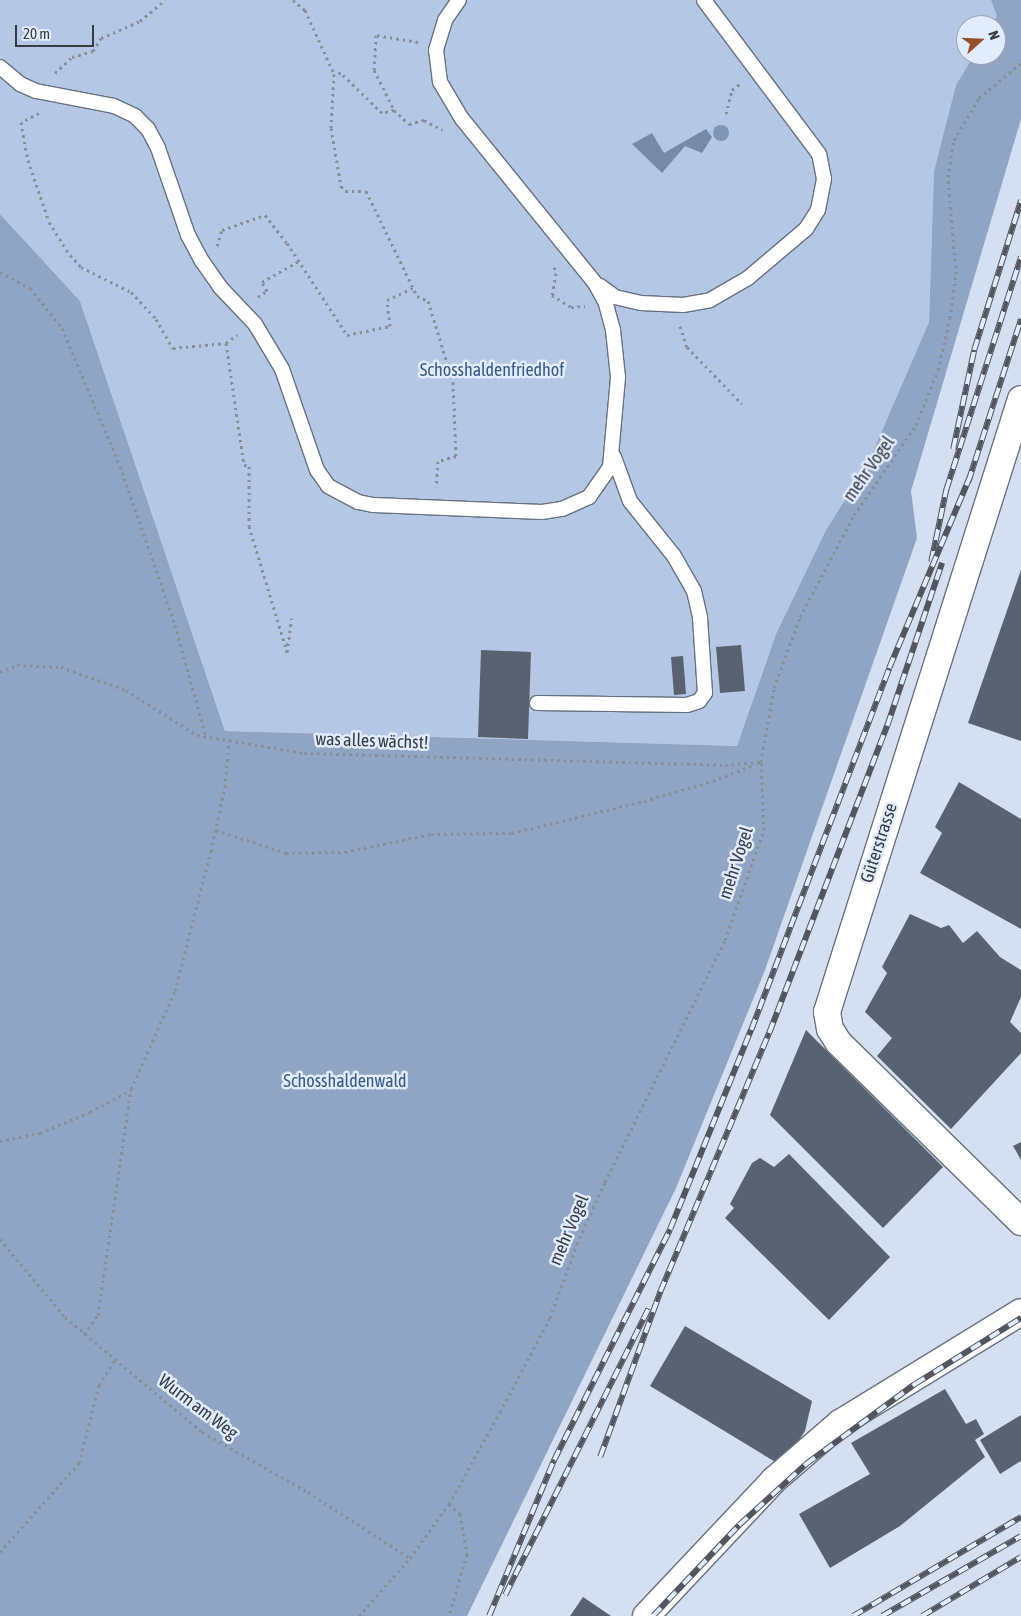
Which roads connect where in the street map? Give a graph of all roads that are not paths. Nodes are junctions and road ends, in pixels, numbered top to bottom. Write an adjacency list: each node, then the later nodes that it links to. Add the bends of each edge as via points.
1 (459, 0): 4 (lane, via 445,20 436,50 440,82 462,119)
2 (704, 0): 4 (lane, via 765,86 814,146 824,171 824,186 811,224 748,278 720,296 676,306 627,301 611,295)
3 (0, 67): 6 (lane, via 20,84 46,93 114,106 135,116 148,129 158,148 188,235 202,261 254,322 282,369 317,470 328,486 366,504 542,512 571,507 598,488)
4 (596, 283): 6 (lane, via 606,303 616,348)
5 (1021, 399): 8 (street, Güterstrasse, via 827,1012 830,1029 838,1042)
6 (614, 454): 7 (lane, via 630,501 678,562 694,591 700,618 705,693 699,701 687,704)
7 (538, 703)
8 (1021, 1222)
9 (1021, 1312): 10 (street, via 840,1423 774,1480)
10 (646, 1616)

